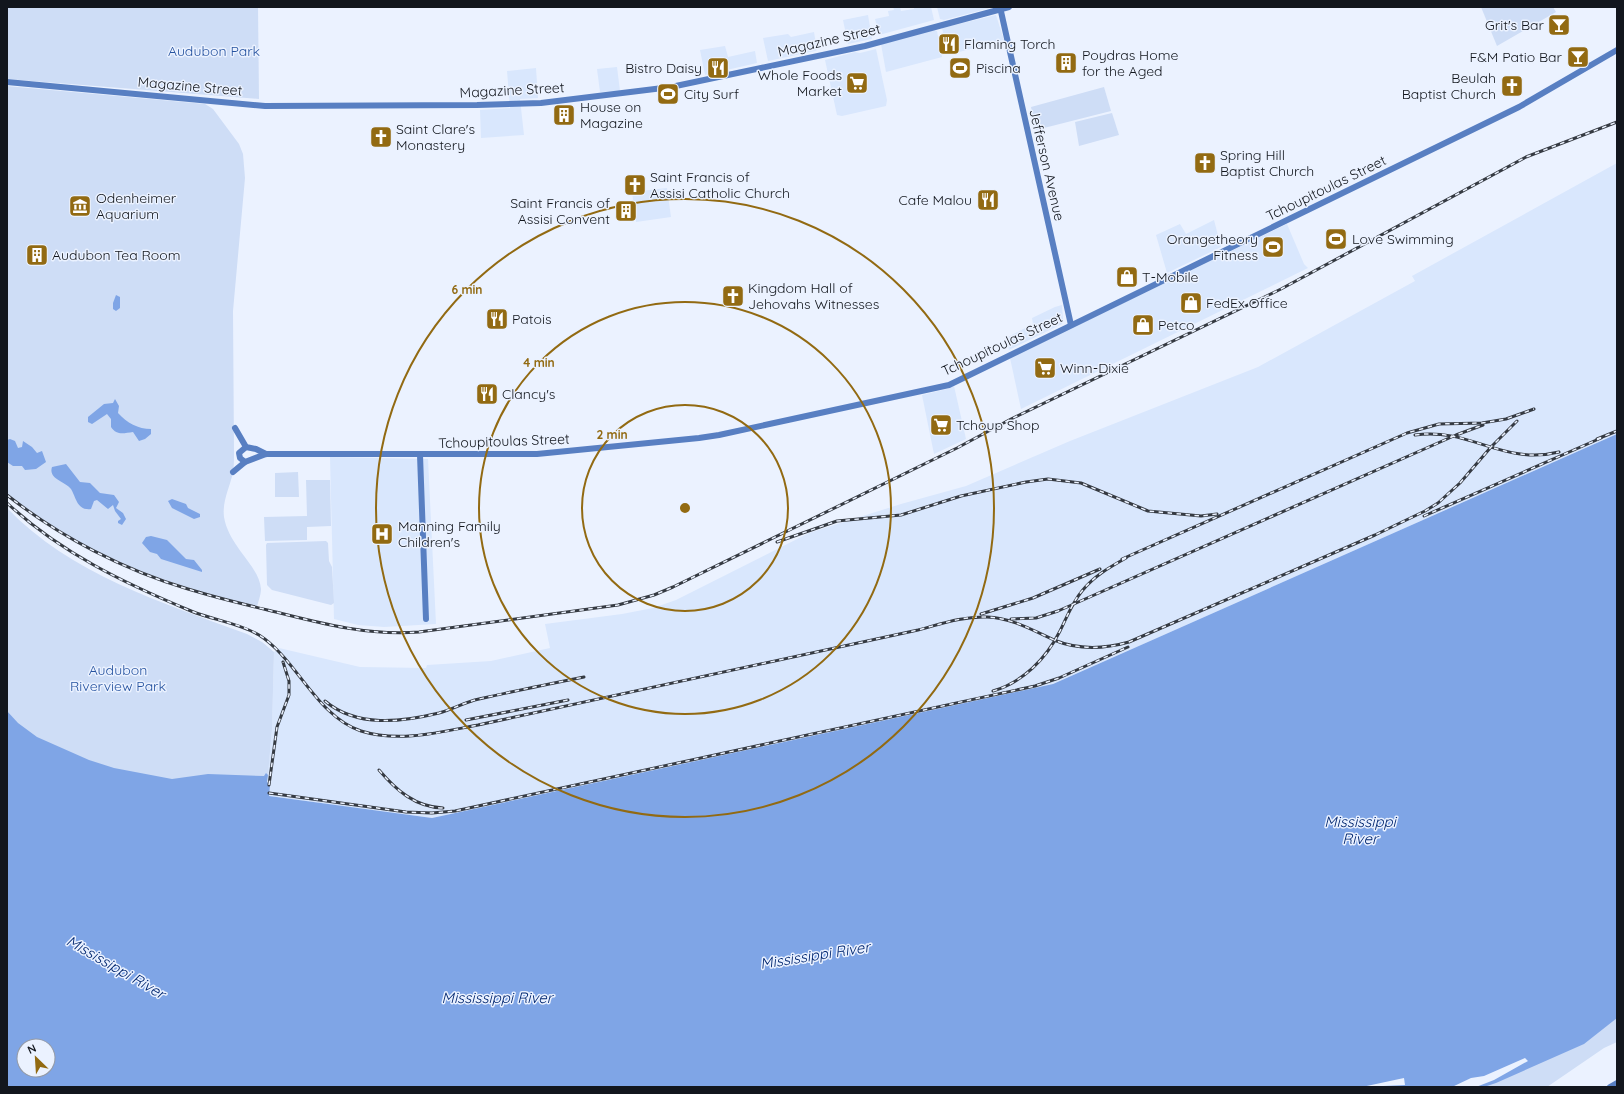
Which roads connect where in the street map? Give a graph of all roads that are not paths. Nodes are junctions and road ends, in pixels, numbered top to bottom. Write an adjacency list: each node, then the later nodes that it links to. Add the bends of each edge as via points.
1 (1009, 7): 2 (street, Magazine Street)
2 (1000, 8): 4 (street, Magazine Street, via 865,46 671,86 542,103 265,106); 5 (street, Jefferson Avenue)
3 (1617, 50): 5 (street, Tchoupitoulas Street, via 1519,107)
4 (7, 82)
5 (1071, 325): 9 (street, Tchoupitoulas Street, via 949,385 719,435 537,454)
6 (235, 428): 7 (street)
7 (246, 447): 8 (street, Tchoupitoulas Street); 10 (street, via 239,453)
8 (266, 454): 9 (street, Tchoupitoulas Street); 10 (street, Tchoupitoulas Street)
9 (420, 456): 12 (street)
10 (245, 462): 11 (street, Tchoupitoulas Street)
11 (233, 472)
12 (426, 619)
13 (1617, 1083): 14 (street)
14 (1610, 1087)

